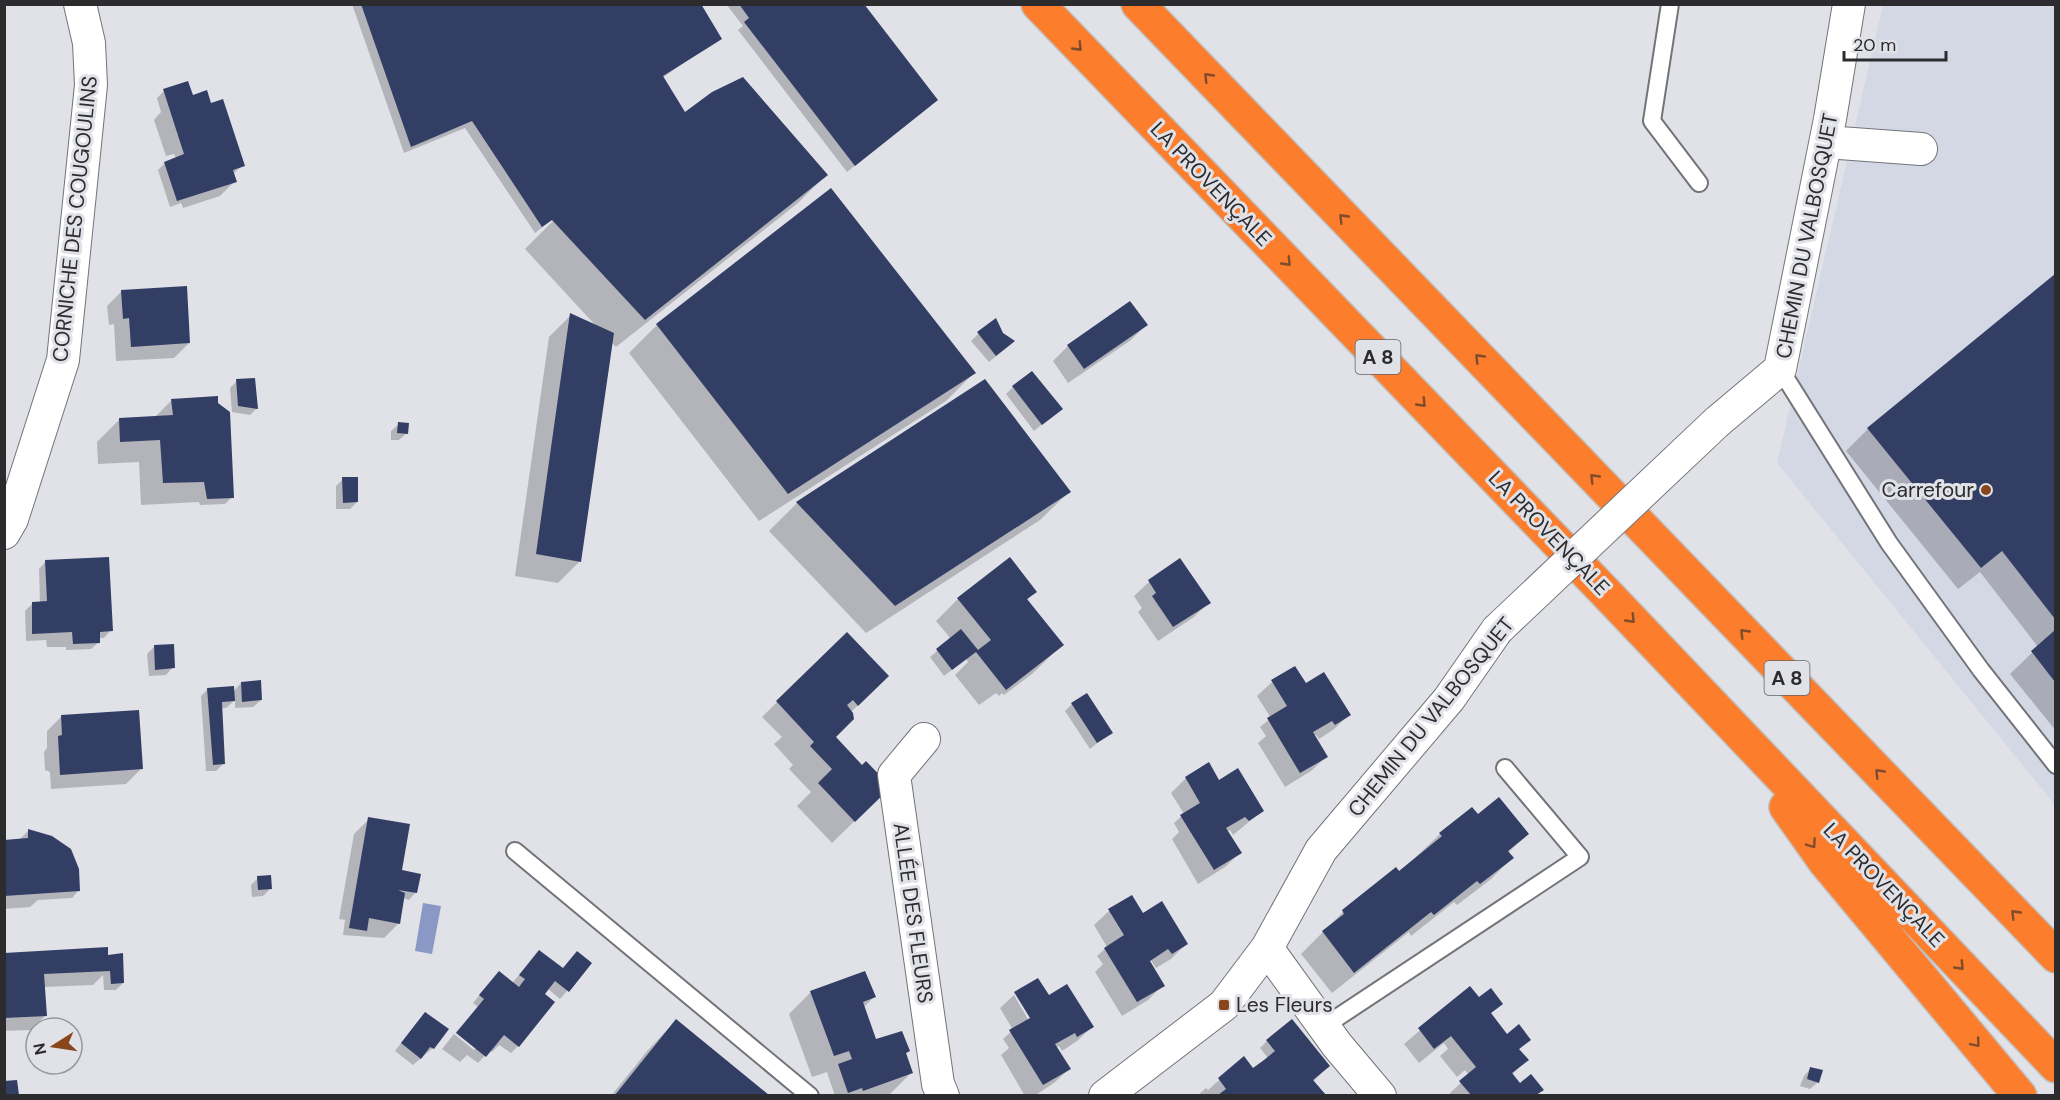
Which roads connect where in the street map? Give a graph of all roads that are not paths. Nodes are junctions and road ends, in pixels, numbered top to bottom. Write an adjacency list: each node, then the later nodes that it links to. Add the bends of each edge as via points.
1 (80, 4): 10 (street, CORNICHE DES COUGOULINS, via 89,43 91,86 63,360 12,519)
2 (1038, 4): 11 (highway, LA PROVENÇALE / A 8, one-way to 11)
3 (1138, 4): 17 (highway, A 8, one-way to 3)
4 (1670, 4): 8 (lane, via 1652,121)
5 (1849, 4): 6 (street, CHEMIN DU VALBOSQUET)
6 (1826, 142): 7 (street); 9 (street, CHEMIN DU VALBOSQUET)
7 (1921, 149)
8 (1699, 183)
9 (1780, 369): 13 (lane, via 1889,543); 16 (street, CHEMIN DU VALBOSQUET, bridge, via 1717,422 1497,630 1449,699 1321,850)
10 (4, 533)
11 (1718, 710): 19 (highway, LA PROVENÇALE / A 8, one-way to 19); 24 (highway, one-way to 24, via 1825,862)
12 (924, 739): 21 (street, ALLÉE DES FLEURS, via 894,775 938,1084)
13 (2055, 765)
14 (1505, 768): 18 (lane, via 1580,857)
15 (515, 851): 20 (lane)
16 (1267, 948): 18 (street); 22 (street, CHEMIN DU VALBOSQUET, via 1224,1005)
17 (2055, 956)
18 (1323, 1027): 23 (street)
19 (2055, 1066)
20 (810, 1095)
21 (943, 1095)
22 (1106, 1095)
23 (1380, 1095)
24 (2020, 1095)

